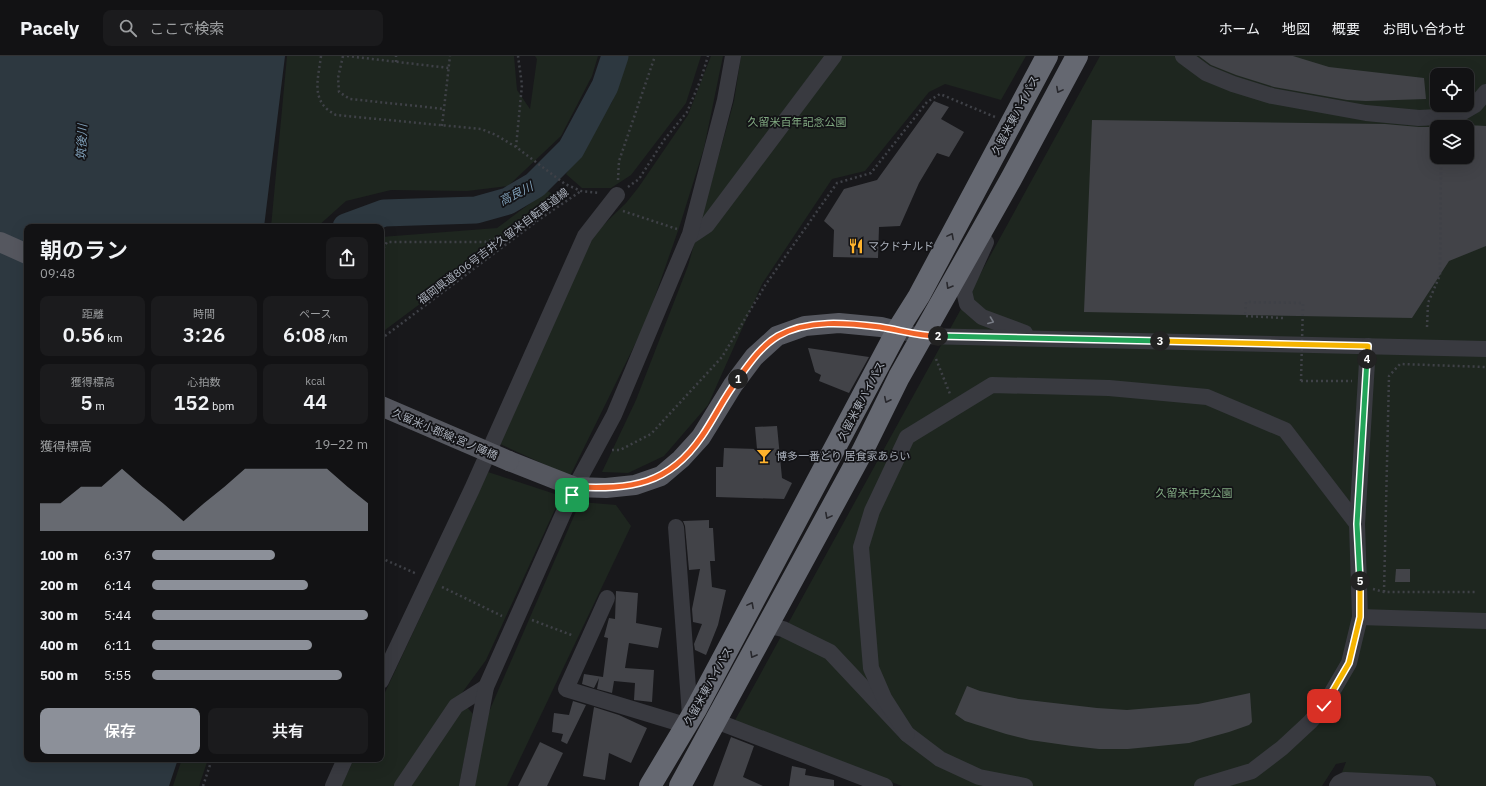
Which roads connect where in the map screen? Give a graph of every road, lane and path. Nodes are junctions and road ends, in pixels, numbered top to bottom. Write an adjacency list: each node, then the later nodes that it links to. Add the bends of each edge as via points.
1 (320, 56): 19 (path, 福岡県道806号吉井久留米自転車道線, via 317,90 326,110 336,115)
2 (343, 56): 17 (path, via 338,78 339,92 350,99)
3 (347, 56): 14 (path)
4 (396, 56): 14 (path)
5 (450, 56): 15 (path)
6 (518, 56): 20 (path, via 522,85)
7 (655, 56): 23 (path, via 619,161)
8 (708, 56): 23 (path, via 687,112 664,140 639,179)
9 (733, 56): 26 (street, via 725,100)
10 (834, 56): 26 (street, via 706,225)
11 (1047, 56): 18 (highway, 久留米東バイパス)
12 (1077, 56): 22 (highway, 久留米東バイパス, one-way to 22)
13 (1183, 56): 16 (street, via 1206,73 1233,84 1272,96 1366,113 1419,118 1456,116 1475,105)
14 (396, 62): 15 (path)
15 (449, 68): 17 (path)
16 (1486, 92)
17 (445, 109): 19 (path)
18 (1010, 123): 32 (highway, 久留米東バイパス, one-way to 18, via 919,296); 43 (path, via 940,94 927,102 871,173 837,183 766,284 722,357 651,434 620,450)
19 (442, 126): 20 (path, 福岡県道806号吉井久留米自転車道線, via 481,129)
20 (516, 147): 25 (path, 福岡県道806号吉井久留米自転車道線, via 565,184 581,191)
21 (1441, 164): 31 (path, via 1440,275 1428,303)
22 (1010, 179): 33 (highway, 久留米東バイパス, one-way to 33); 35 (street, one-way to 35, via 964,291 967,304 982,317)
23 (617, 195): 59 (street, via 585,236 472,489)
24 (621, 210): 26 (path)
25 (537, 221): 28 (path, via 526,221 506,235 485,242 388,242); 34 (path, 福岡県道806号吉井久留米自転車道線)
26 (690, 236): 43 (street, via 614,415)
27 (0, 242): 29 (main road)
28 (384, 248)
29 (24, 253)
30 (1283, 318): 40 (path, bridge, via 1245,316 1246,302 1303,303 1301,381)
31 (1427, 327)
32 (897, 331): 33 (street); 44 (main road, via 838,323 805,326 777,336 754,357 733,385 701,437 681,460 661,476 635,485 606,488); 64 (highway, 久留米東バイパス, one-way to 32)
33 (922, 336): 35 (street); 57 (highway, 久留米東バイパス, one-way to 57)
34 (384, 337)
35 (1043, 338): 36 (street)
36 (1368, 346): 37 (street); 45 (street)
37 (1486, 349)
38 (936, 358): 42 (path)
39 (1486, 367): 51 (path, via 1400,364 1388,376)
40 (1353, 381)
41 (384, 407): 44 (main road, 久留米小郡線;宮ノ陣橋, bridge)
42 (955, 408): 45 (street, via 992,385 1109,388 1207,397 1285,430); 63 (street, via 907,437 872,511 861,547 871,668 884,698)
43 (595, 450): 44 (street)
44 (567, 484): 55 (street)
45 (1357, 524): 50 (street)
46 (676, 527): 62 (street, via 690,716)
47 (384, 559): 48 (path)
48 (421, 576)
49 (439, 586): 55 (path)
50 (1360, 586): 51 (path); 54 (street)
51 (1384, 592): 52 (path)
52 (1476, 592)
53 (607, 598): 58 (street)
54 (1360, 617): 56 (street); 75 (street, via 1349,663 1324,706 1310,722 1252,771)
55 (517, 618): 58 (path); 60 (street)
56 (1486, 621)
57 (769, 626): 61 (highway, 久留米東バイパス, one-way to 61); 63 (street, via 783,629 830,652)
58 (588, 642): 62 (street, via 566,689)
59 (384, 675)
60 (486, 687): 69 (street, via 456,706); 70 (street)
61 (716, 721): 72 (highway, 久留米東バイパス); 73 (street)
62 (685, 725): 64 (street)
63 (907, 734): 74 (street, via 940,759 979,777)
64 (674, 746): 71 (highway, 久留米東バイパス)
65 (211, 762): 67 (path)
66 (344, 762): 68 (street)
67 (203, 786)
68 (333, 786)
69 (402, 786)
70 (467, 786)
71 (650, 786)
72 (680, 786)
73 (885, 786)
74 (1025, 786)
75 (1202, 786)
76 (1337, 786): 77 (street, via 1345,780)
77 (1428, 786)

